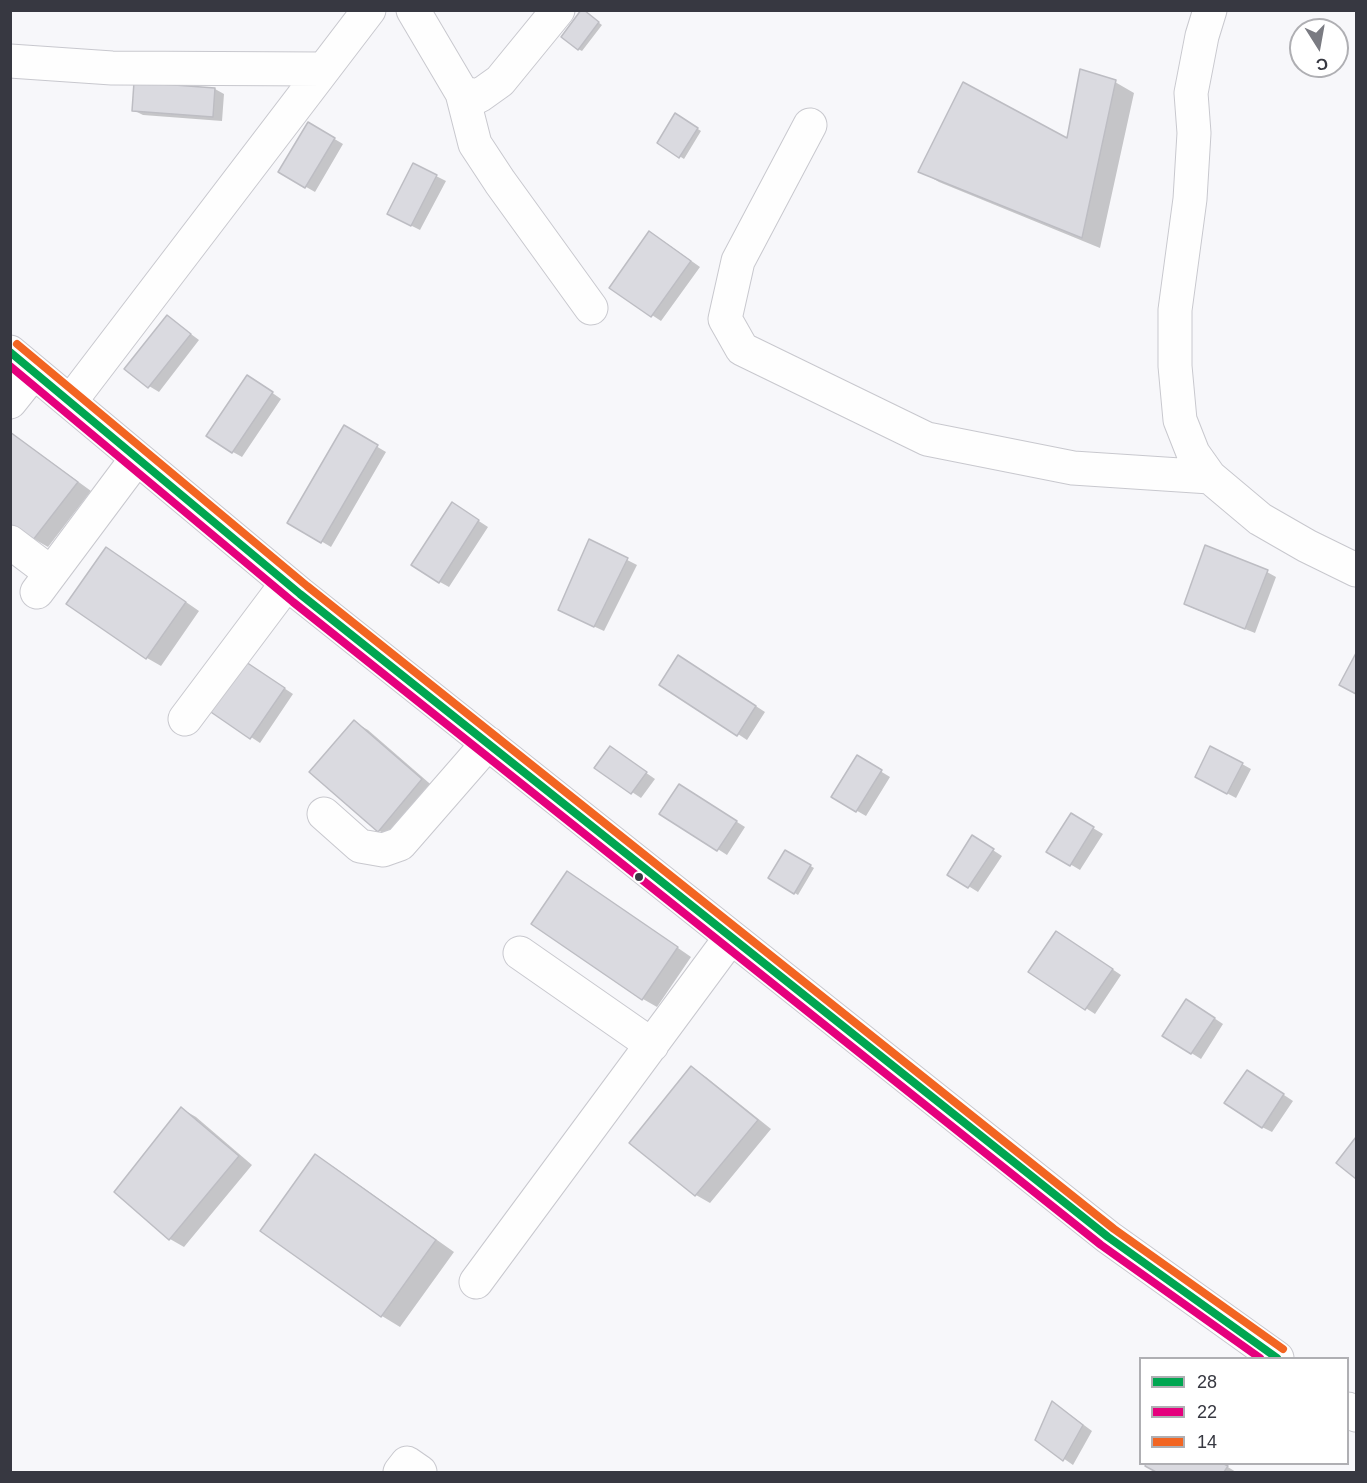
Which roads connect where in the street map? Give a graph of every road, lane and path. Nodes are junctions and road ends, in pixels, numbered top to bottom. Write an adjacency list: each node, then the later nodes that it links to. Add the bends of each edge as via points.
1 (369, 10): 6 (street)
2 (413, 10): 7 (street)
3 (558, 10): 7 (street, via 500,81 478,96)
4 (1210, 10): 14 (street, via 1191,93 1190,200 1175,310 1180,420 1193,453)
5 (10, 61): 6 (street, via 112,68)
6 (324, 69): 12 (street)
7 (462, 93): 9 (street, via 475,144)
8 (810, 124): 14 (street, via 738,261 726,319 742,349 927,439 1073,468)
9 (591, 308)
10 (22, 362): 11 (street); 12 (street)
11 (10, 402)
12 (70, 402): 13 (street)
13 (137, 458): 15 (street, via 44,582); 17 (street)
14 (1210, 477): 16 (street, via 1260,519)
15 (10, 543)
16 (1356, 570)
17 (287, 583): 18 (street); 19 (street)
18 (185, 719)
19 (488, 743): 20 (street, via 400,844 383,850 360,846); 21 (street)
20 (324, 814)
21 (731, 937): 23 (street); 25 (street, via 1108,1237)
22 (520, 953): 23 (street)
23 (652, 1045): 24 (street)
24 (476, 1282)
25 (1274, 1357)
26 (400, 1473): 27 (street, via 407,1463)
27 (420, 1473)

